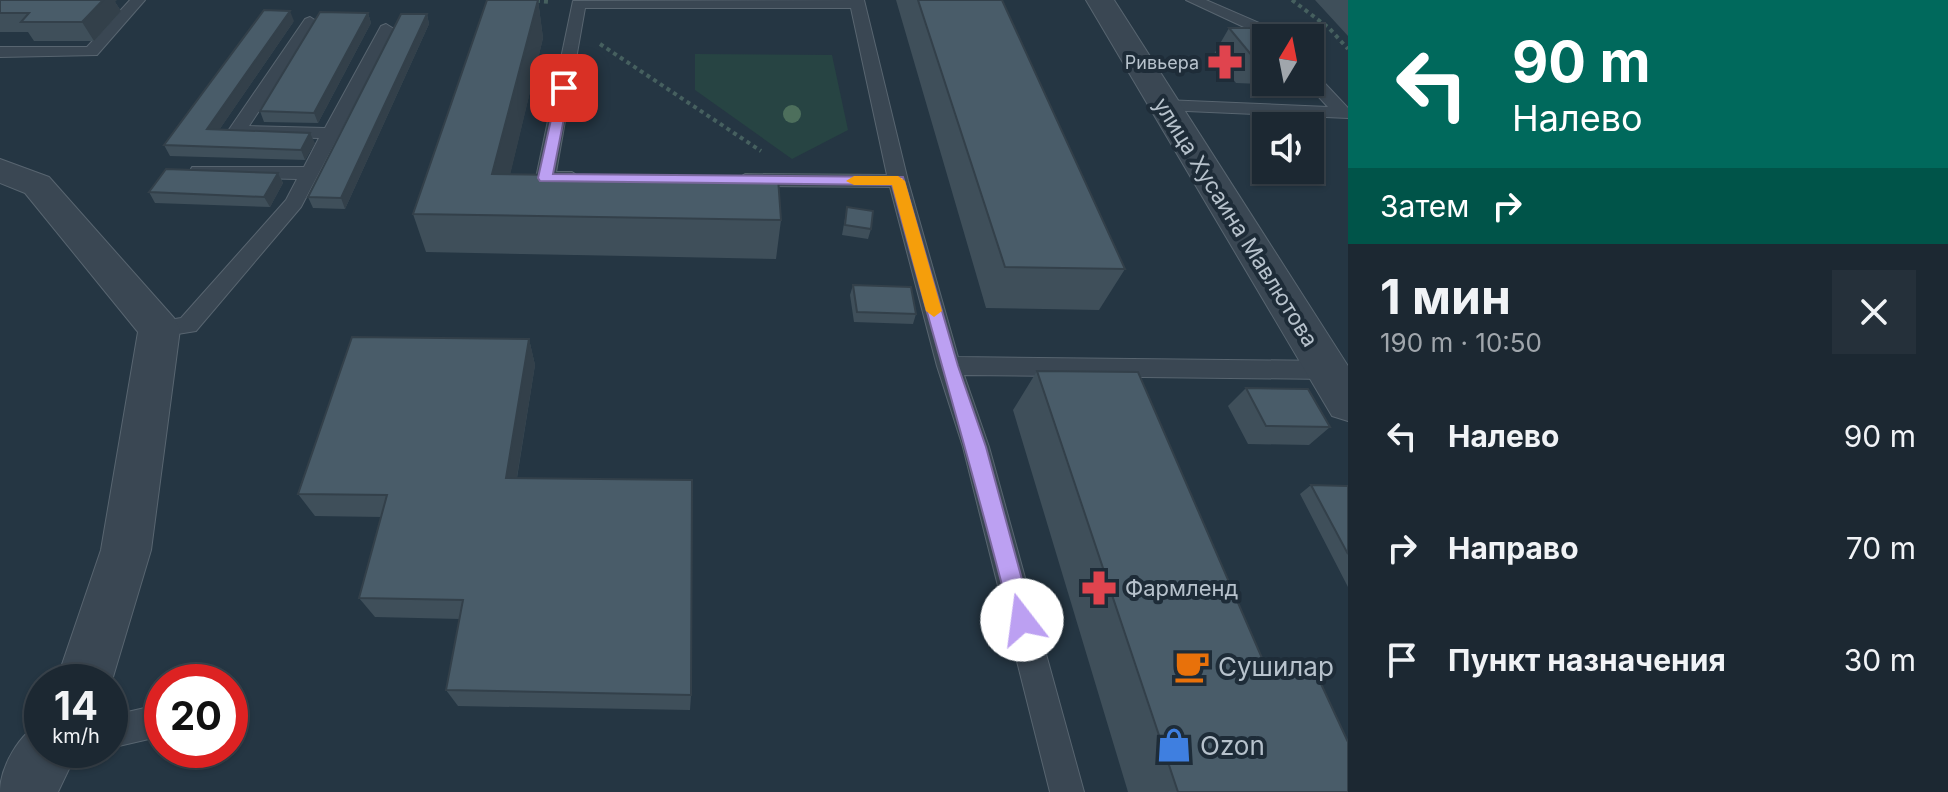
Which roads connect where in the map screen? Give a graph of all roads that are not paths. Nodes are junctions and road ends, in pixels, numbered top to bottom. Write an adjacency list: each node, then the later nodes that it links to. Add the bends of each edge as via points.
1 (138, 0): 8 (lane, via 91,52)
2 (1100, 0): 10 (street, улица Хусаина Мавлютова)
3 (1193, 0): 6 (lane)
4 (857, 2): 16 (lane, via 578,4 545,178); 18 (lane)
5 (310, 22): 12 (lane, via 237,131)
6 (1252, 26)
7 (386, 29): 12 (lane)
8 (0, 52)
9 (1324, 92): 11 (lane)
10 (1164, 105): 11 (lane); 21 (street, улица Хусаина Мавлютова)
11 (1346, 113)
12 (331, 133): 15 (lane)
13 (0, 170): 19 (street, via 37,185)
14 (199, 171): 15 (lane)
15 (310, 173): 19 (lane, via 294,203 188,325)
16 (591, 179)
17 (729, 180): 18 (lane)
18 (898, 181): 20 (lane)
19 (159, 329): 22 (street, via 126,550)
20 (949, 366): 21 (lane); 25 (lane, via 976,447)
21 (1338, 386)
22 (90, 664)
23 (39, 768): 24 (street)
24 (26, 792)
25 (1067, 792)

